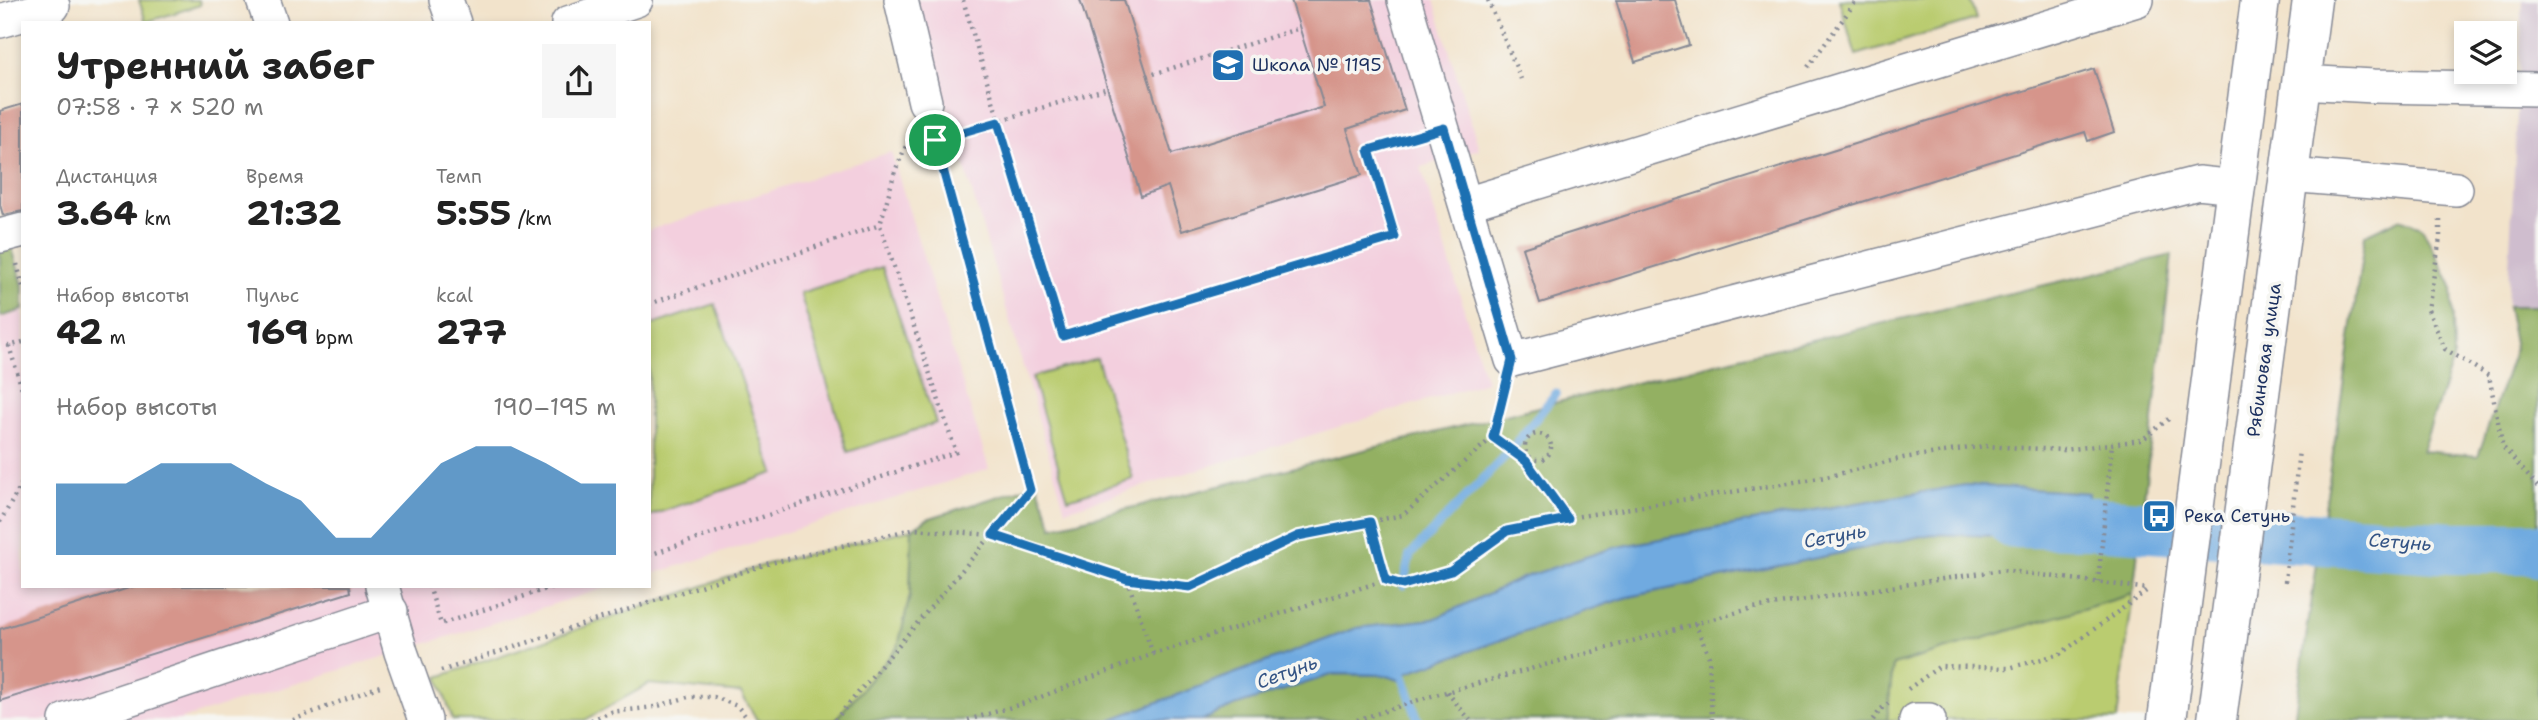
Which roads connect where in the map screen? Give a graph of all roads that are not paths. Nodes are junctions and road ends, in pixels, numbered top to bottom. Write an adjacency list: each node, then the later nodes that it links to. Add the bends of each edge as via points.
1 (263, 0): 11 (lane)
2 (446, 0): 12 (lane)
3 (636, 0): 13 (lane)
4 (901, 0): 17 (lane)
5 (1404, 0): 21 (lane)
6 (2137, 0): 10 (lane)
7 (2260, 0): 19 (main road)
8 (2312, 0): 15 (main road, Рябиновая улица)
9 (54, 10): 14 (lane)
10 (2059, 11): 21 (lane)
11 (270, 21)
12 (453, 21)
13 (574, 21)
14 (0, 22)
15 (2301, 82): 16 (lane); 18 (main road, Рябиновая улица)
16 (2538, 89)
17 (925, 102)
18 (2289, 175): 20 (lane); 28 (main road, Рябиновая улица)
19 (2236, 187): 21 (lane, via 2199,183 1512,360); 27 (main road)
20 (2448, 188)
21 (1466, 204)
22 (386, 599): 23 (lane); 24 (lane)
23 (66, 720)
24 (425, 720)
25 (1916, 720): 26 (lane)
26 (1930, 720)
27 (2167, 720)
28 (2217, 720)

